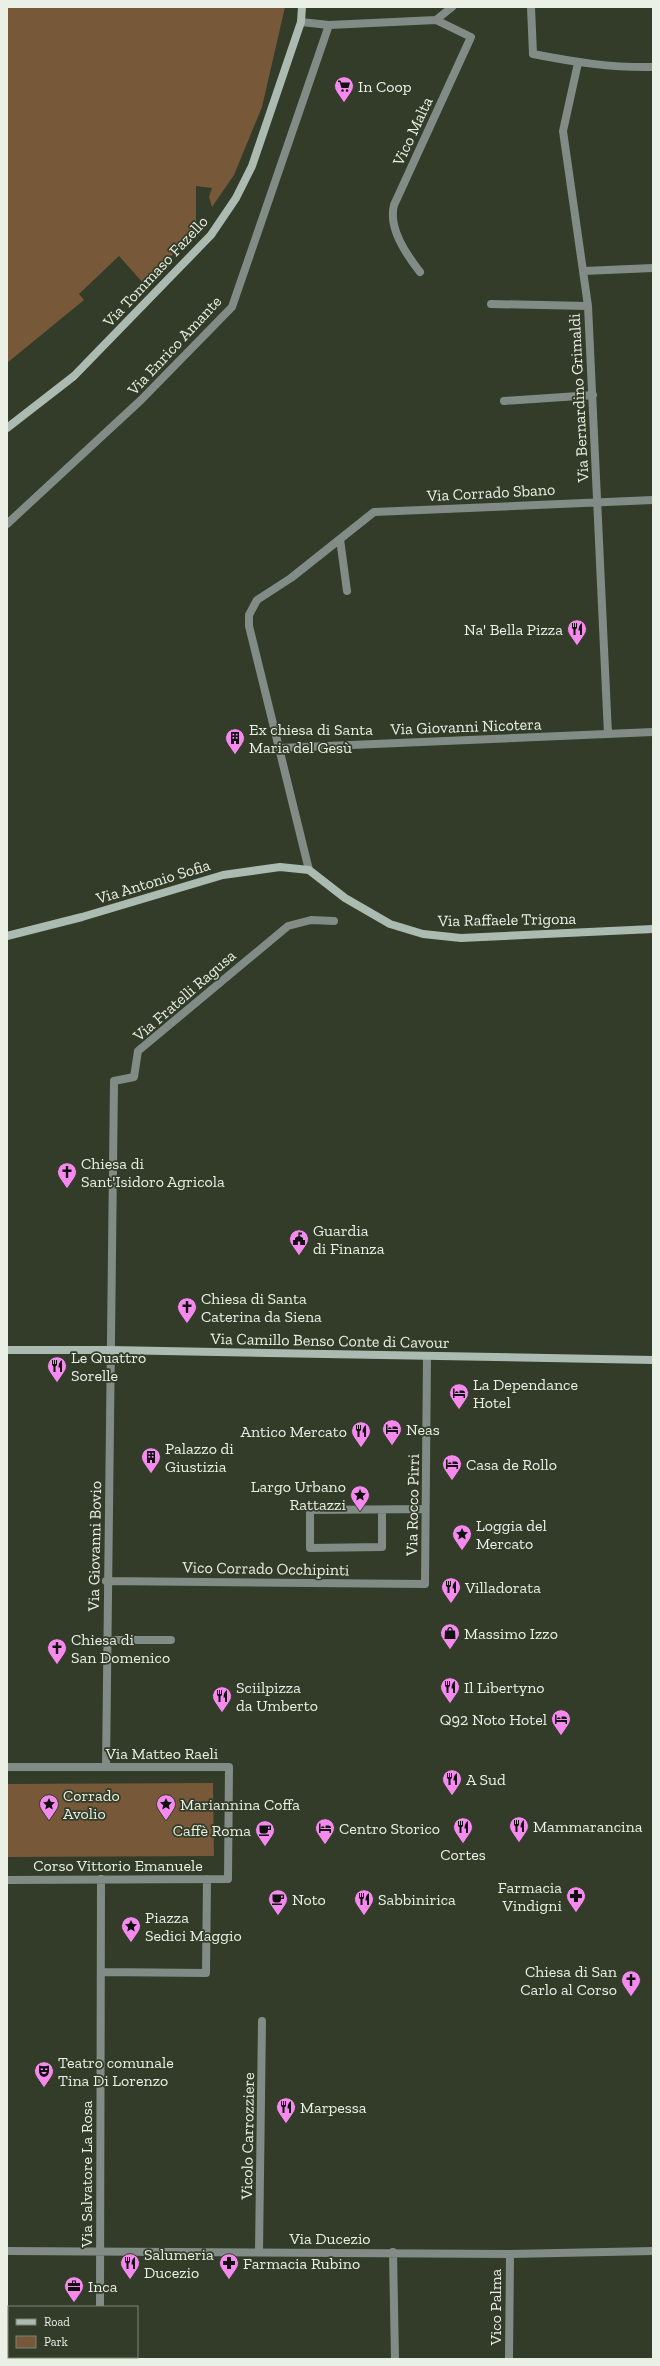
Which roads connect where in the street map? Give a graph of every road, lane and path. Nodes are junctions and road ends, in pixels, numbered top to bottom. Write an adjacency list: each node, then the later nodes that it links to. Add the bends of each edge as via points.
1 (302, 7): 5 (street, Via Tommaso Fazello)
2 (531, 7): 7 (street, via 533,54)
3 (452, 8): 4 (street)
4 (436, 20): 6 (street); 11 (street, Vico Malta, via 471,37 392,210 391,216 405,252)
5 (301, 22): 6 (street); 16 (street, Via Tommaso Fazello, via 252,166 236,198 211,235 74,376)
6 (329, 25): 19 (street, Via Enrico Amante, via 232,307 141,400)
7 (578, 63): 8 (street, via 624,68); 10 (street, Via Bernardino Grimaldi, via 563,131)
8 (653, 67)
9 (653, 268): 10 (street)
10 (584, 271): 13 (street, Via Bernardino Grimaldi)
11 (420, 272)
12 (491, 304): 13 (street)
13 (588, 306): 14 (street, Via Bernardino Grimaldi)
14 (593, 395): 15 (street); 18 (street, Via Bernardino Grimaldi)
15 (504, 401)
16 (7, 428)
17 (653, 500): 18 (street, Via Corrado Sbano)
18 (597, 501): 20 (street, Via Corrado Sbano, via 374,512); 23 (street, Via Bernardino Grimaldi)
19 (7, 524)
20 (340, 539): 21 (street); 24 (street, Via Corrado Sbano, via 291,578 257,600 249,615 249,626)
21 (347, 591)
22 (653, 732): 23 (street, Via Giovanni Nicotera)
23 (608, 734): 24 (street, Via Giovanni Nicotera)
24 (280, 748): 25 (street, Via Corrado Sbano)
25 (309, 870): 27 (street, Via Raffaele Trigona, via 345,898 390,924 423,934 461,938); 28 (street, Via Antonio Sofia, via 280,867 223,875 82,917)
26 (334, 921): 30 (street, Via Fratelli Ragusa, via 311,920 288,926 138,1051 134,1077 114,1081)
27 (653, 929)
28 (7, 936)
29 (7, 1350): 30 (street, Via Camillo Benso Conte di Cavour)
30 (111, 1350): 31 (street, Via Camillo Benso Conte di Cavour); 35 (street, Via Giovanni Bovio)
31 (427, 1356): 32 (street, Via Camillo Benso Conte di Cavour); 33 (street, Via Rocco Pirri)
32 (653, 1360)
33 (425, 1509): 34 (street); 36 (street, Via Rocco Pirri)
34 (382, 1510): 34 (street, via 310,1510 310,1548 382,1548)
35 (106, 1581): 36 (street, Vico Corrado Occhipinti); 37 (street, Via Giovanni Bovio)
36 (425, 1584)
37 (107, 1640): 38 (street); 40 (street, Via Giovanni Bovio)
38 (171, 1640)
39 (7, 1767): 40 (street, Via Matteo Raeli)
40 (106, 1767): 43 (street, Via Matteo Raeli, via 229,1767)
41 (102, 1879): 42 (street, Corso Vittorio Emanuele); 44 (street, Corso Vittorio Emanuele); 45 (street, Via Salvatore La Rosa)
42 (206, 1879): 43 (street, Corso Vittorio Emanuele); 45 (street, via 206,1973)
43 (228, 1879)
44 (7, 1880)
45 (101, 1972): 49 (street, Via Salvatore La Rosa)
46 (262, 2021): 50 (street, Vicolo Carrozziere)
47 (7, 2251): 49 (street, Via Ducezio)
48 (653, 2251): 52 (street, Via Ducezio)
49 (100, 2252): 50 (street, Via Ducezio); 53 (street, Via Salvatore La Rosa)
50 (259, 2252): 51 (street, Via Ducezio)
51 (393, 2252): 52 (street, Via Ducezio); 54 (street)
52 (510, 2254): 55 (street, Vico Palma)
53 (100, 2306)
54 (395, 2359)
55 (509, 2359)

